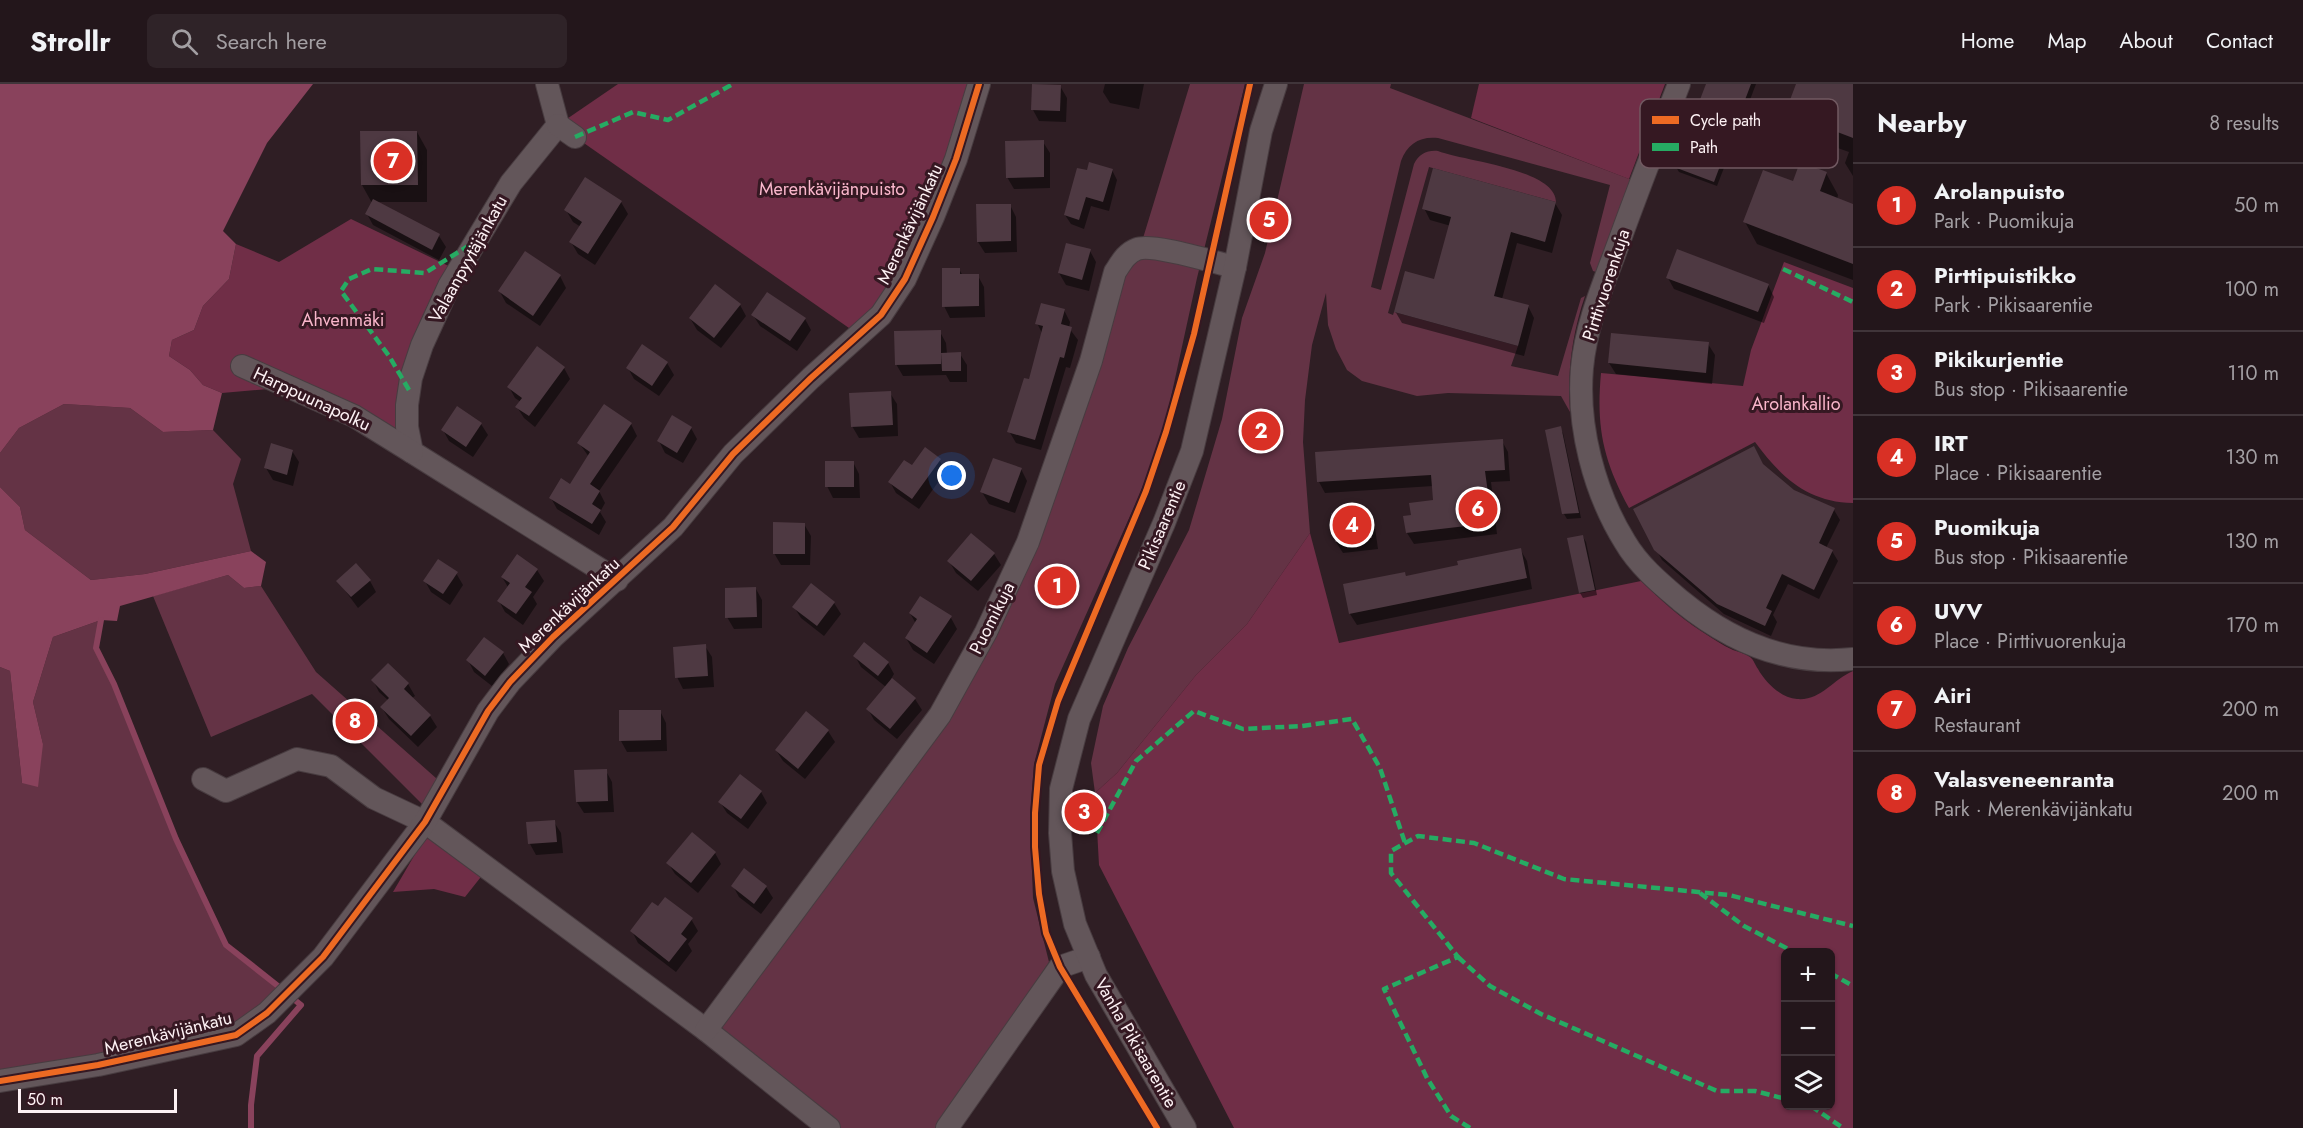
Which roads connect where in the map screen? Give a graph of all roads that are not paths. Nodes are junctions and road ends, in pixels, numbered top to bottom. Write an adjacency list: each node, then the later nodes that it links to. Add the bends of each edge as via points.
1 (548, 84): 9 (street, Valaanpyytäjänkatu, via 567,131 511,183 449,286 411,378 407,427)
2 (979, 84): 10 (street, Merenkävijänkatu, via 933,217 905,279 880,315 733,454 673,527)
3 (1276, 84): 7 (street, Pikisaarentie, via 1261,131)
4 (1679, 84): 5 (street, Pirttivuorenkuja)
5 (1673, 99)
6 (1647, 168): 11 (street, Pirttivuorenkuja, via 1601,290 1582,368 1585,434 1613,520 1638,561 1661,585 1719,627 1783,656 1807,661)
7 (1235, 267): 14 (street, Pikisaarentie, via 1192,451 1079,719 1063,779 1063,871 1075,924); 15 (street, Puomikuja, via 1147,247 1123,260 1115,272 1091,361 1028,542 986,632 940,715)
8 (242, 366): 9 (street, Harppuunapolku, via 354,416)
9 (412, 452): 10 (street)
10 (617, 580): 13 (street, Merenkävijänkatu, via 510,682 488,711)
11 (1853, 659)
12 (203, 779): 13 (street, via 226,791 297,759 331,766 374,798)
13 (425, 822): 15 (street); 16 (street, Merenkävijänkatu, via 323,957 267,1013 236,1035 98,1065)
14 (1089, 957): 18 (street, via 1060,967); 19 (street, Vanha Pikisaarentie)
15 (706, 1030): 17 (street)
16 (0, 1081)
17 (829, 1128)
18 (947, 1128)
19 (1185, 1128)

